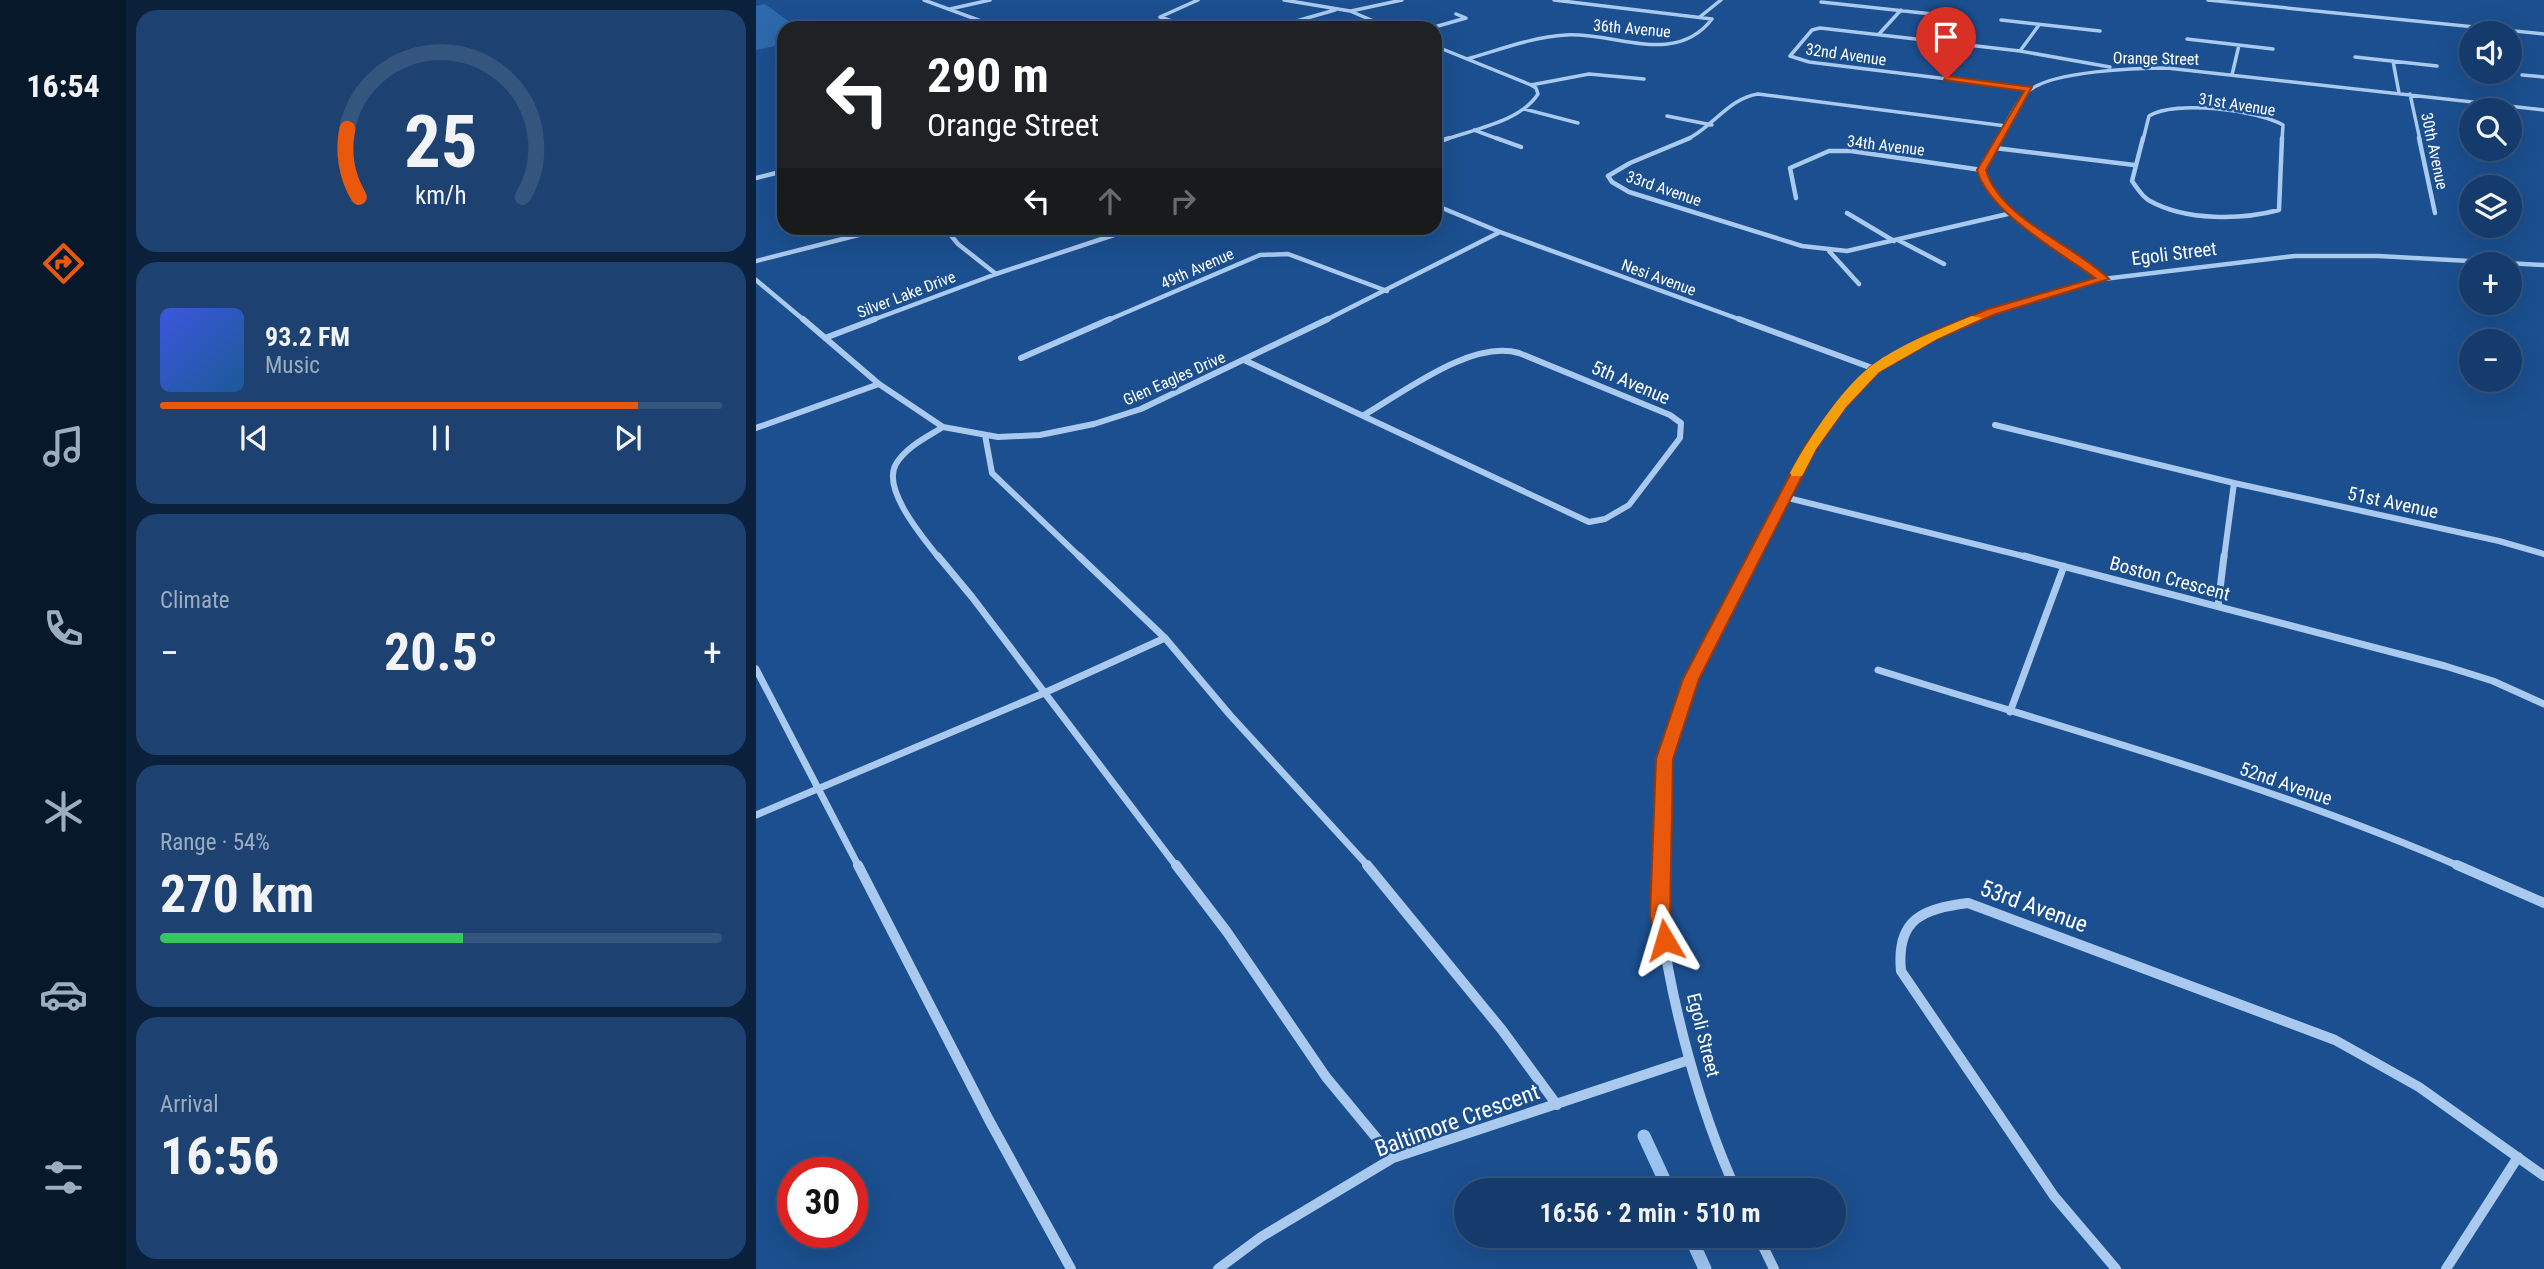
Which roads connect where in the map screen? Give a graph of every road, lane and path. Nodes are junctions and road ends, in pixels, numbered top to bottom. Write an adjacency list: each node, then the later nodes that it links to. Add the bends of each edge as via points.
1 (924, 0): 12 (street)
2 (990, 0): 12 (street)
3 (1198, 0): 21 (street, via 1160,18)
4 (1284, 0): 9 (street)
5 (1402, 0): 15 (street)
6 (1554, 0): 10 (street, 36th Avenue)
7 (1721, 0): 18 (street)
8 (2208, 0): 28 (street)
9 (1298, 1): 13 (street)
10 (1579, 1): 18 (street, 36th Avenue)
11 (1821, 2): 14 (street)
12 (950, 9): 20 (street)
13 (1339, 9): 15 (street); 22 (street)
14 (1901, 10): 16 (street); 27 (street)
15 (1350, 11): 23 (street)
16 (1932, 13)
17 (1456, 14): 24 (street, via 1466,18)
18 (1701, 16): 35 (street, 36th Avenue, via 1712,19 1711,23 1691,40 1673,45 1568,35)
19 (2001, 20): 25 (street)
20 (982, 21)
21 (1170, 21)
22 (1297, 21)
23 (1374, 21)
24 (1442, 25)
25 (2039, 25): 26 (street); 33 (street)
26 (2100, 31)
27 (1879, 34): 33 (street, 32nd Avenue); 44 (street, 32nd Avenue, via 1820,28 1812,30 1790,56)
28 (2544, 34)
29 (2187, 39): 30 (street)
30 (2239, 45): 32 (street); 39 (street)
31 (1442, 49): 35 (street)
32 (2273, 49)
33 (2020, 51): 38 (street, 32nd Avenue)
34 (2355, 57): 36 (street)
35 (1467, 59): 43 (street)
36 (2393, 61): 37 (street); 45 (street)
37 (2437, 66)
38 (2114, 68): 39 (street, Orange Street); 44 (street, Orange Street)
39 (2232, 75): 45 (street, Orange Street)
40 (2522, 75): 41 (street)
41 (2544, 77)
42 (1644, 79): 43 (street, via 1589,74)
43 (1531, 85): 47 (street, via 1538,94)
44 (2029, 89): 52 (street)
45 (2399, 93): 46 (street, Orange Street)
46 (2410, 94): 48 (street, Orange Street); 65 (street, 30th Avenue)
47 (1523, 109): 50 (street); 53 (street)
48 (2544, 110)
49 (1667, 116): 51 (street)
50 (1578, 123)
51 (1713, 125): 52 (street, 33rd Avenue, via 1742,99 1759,94); 71 (street, 33rd Avenue, via 1608,176 1629,192)
52 (2006, 125): 56 (street)
53 (1474, 130): 54 (street); 55 (street)
54 (1442, 141)
55 (1521, 147)
56 (1995, 148): 57 (street); 58 (street)
57 (2134, 166): 57 (street, 31st Avenue, via 2132,181 2141,194 2175,211 2270,213 2279,209 2281,201 2283,125 2272,119 2198,109 2157,111 2149,116)
58 (1982, 170): 61 (street, 34th Avenue, via 1829,151 1790,168); 64 (street, via 1986,183)
59 (777, 173): 60 (street)
60 (756, 178)
61 (1796, 198)
62 (1442, 208): 66 (street, Nesi Avenue)
63 (1847, 213): 70 (street)
64 (2012, 213): 70 (street, 33rd Avenue); 76 (street)
65 (2435, 213)
66 (1500, 232): 79 (street, Glen Eagles Drive); 83 (street, Nesi Avenue)
67 (858, 235): 72 (street)
68 (951, 235): 75 (street, Silver Lake Drive)
69 (1114, 235): 75 (street, Silver Lake Drive)
70 (1896, 240): 71 (street, 33rd Avenue, via 1847,251); 73 (street)
71 (1828, 250): 78 (street)
72 (756, 261)
73 (1944, 264)
74 (2544, 265): 76 (street, Egoli Street, via 2295,256)
75 (996, 274): 80 (street, Silver Lake Drive)
76 (2104, 279): 83 (street, Egoli Street, via 1992,312)
77 (756, 280): 80 (street, Glen Eagles Drive)
78 (1859, 284)
79 (1387, 291): 81 (street, 49th Avenue, via 1287,254 1260,255); 82 (street, Glen Eagles Drive)
80 (825, 338): 84 (street, Glen Eagles Drive)
81 (1021, 358)
82 (1244, 360): 85 (street, 5th Avenue); 89 (street, Glen Eagles Drive, via 1141,409 1094,424 1040,435)
83 (1875, 369): 91 (street, Egoli Street, via 1842,404 1810,449)
84 (879, 384): 87 (street, Glen Eagles Drive); 88 (street)
85 (1364, 415): 85 (street, 5th Avenue, via 1589,522 1629,505 1680,438 1681,424 1670,415 1501,348 1435,375)
86 (1995, 425): 90 (street, 51st Avenue)
87 (943, 427): 89 (street, Glen Eagles Drive); 98 (street, via 908,450 895,465 898,498 921,536)
88 (756, 428)
89 (985, 435): 95 (street, via 992,473)
90 (2234, 483): 92 (street, 51st Avenue); 94 (street)
91 (1784, 497): 93 (street, Boston Crescent); 104 (street, Egoli Street, via 1691,679 1665,759 1660,916)
92 (2544, 554)
93 (2064, 566): 94 (street, Boston Crescent); 100 (street)
94 (2218, 606): 99 (street, Boston Crescent, via 2445,666)
95 (1165, 638): 98 (street); 105 (street, via 1383,882)
96 (756, 669): 101 (street)
97 (1878, 670): 100 (street, 52nd Avenue)
98 (1044, 693): 101 (street); 107 (street, via 1227,932 1326,1077)
99 (2544, 704)
100 (2010, 712): 103 (street, 52nd Avenue, via 2377,830)
101 (820, 787): 102 (street); 111 (street, via 1013,1169)
102 (756, 815)
103 (2544, 903)
104 (1689, 1060): 105 (street, Baltimore Crescent); 109 (street, Egoli Street)
105 (1557, 1105): 107 (street, Baltimore Crescent)
106 (2518, 1157): 108 (street, 53rd Avenue); 114 (street, 53rd Avenue, via 2419,1087 2335,1040 1968,903 1914,918 1898,940 1900,971 2054,1196); 115 (street)
107 (1393, 1158): 112 (street, Baltimore Crescent, via 1261,1237)
108 (2544, 1176)
109 (1730, 1178)
110 (1764, 1248): 113 (street)
111 (1071, 1269)
112 (1218, 1269)
113 (1774, 1269)
114 (2116, 1269)
115 (2446, 1269)

